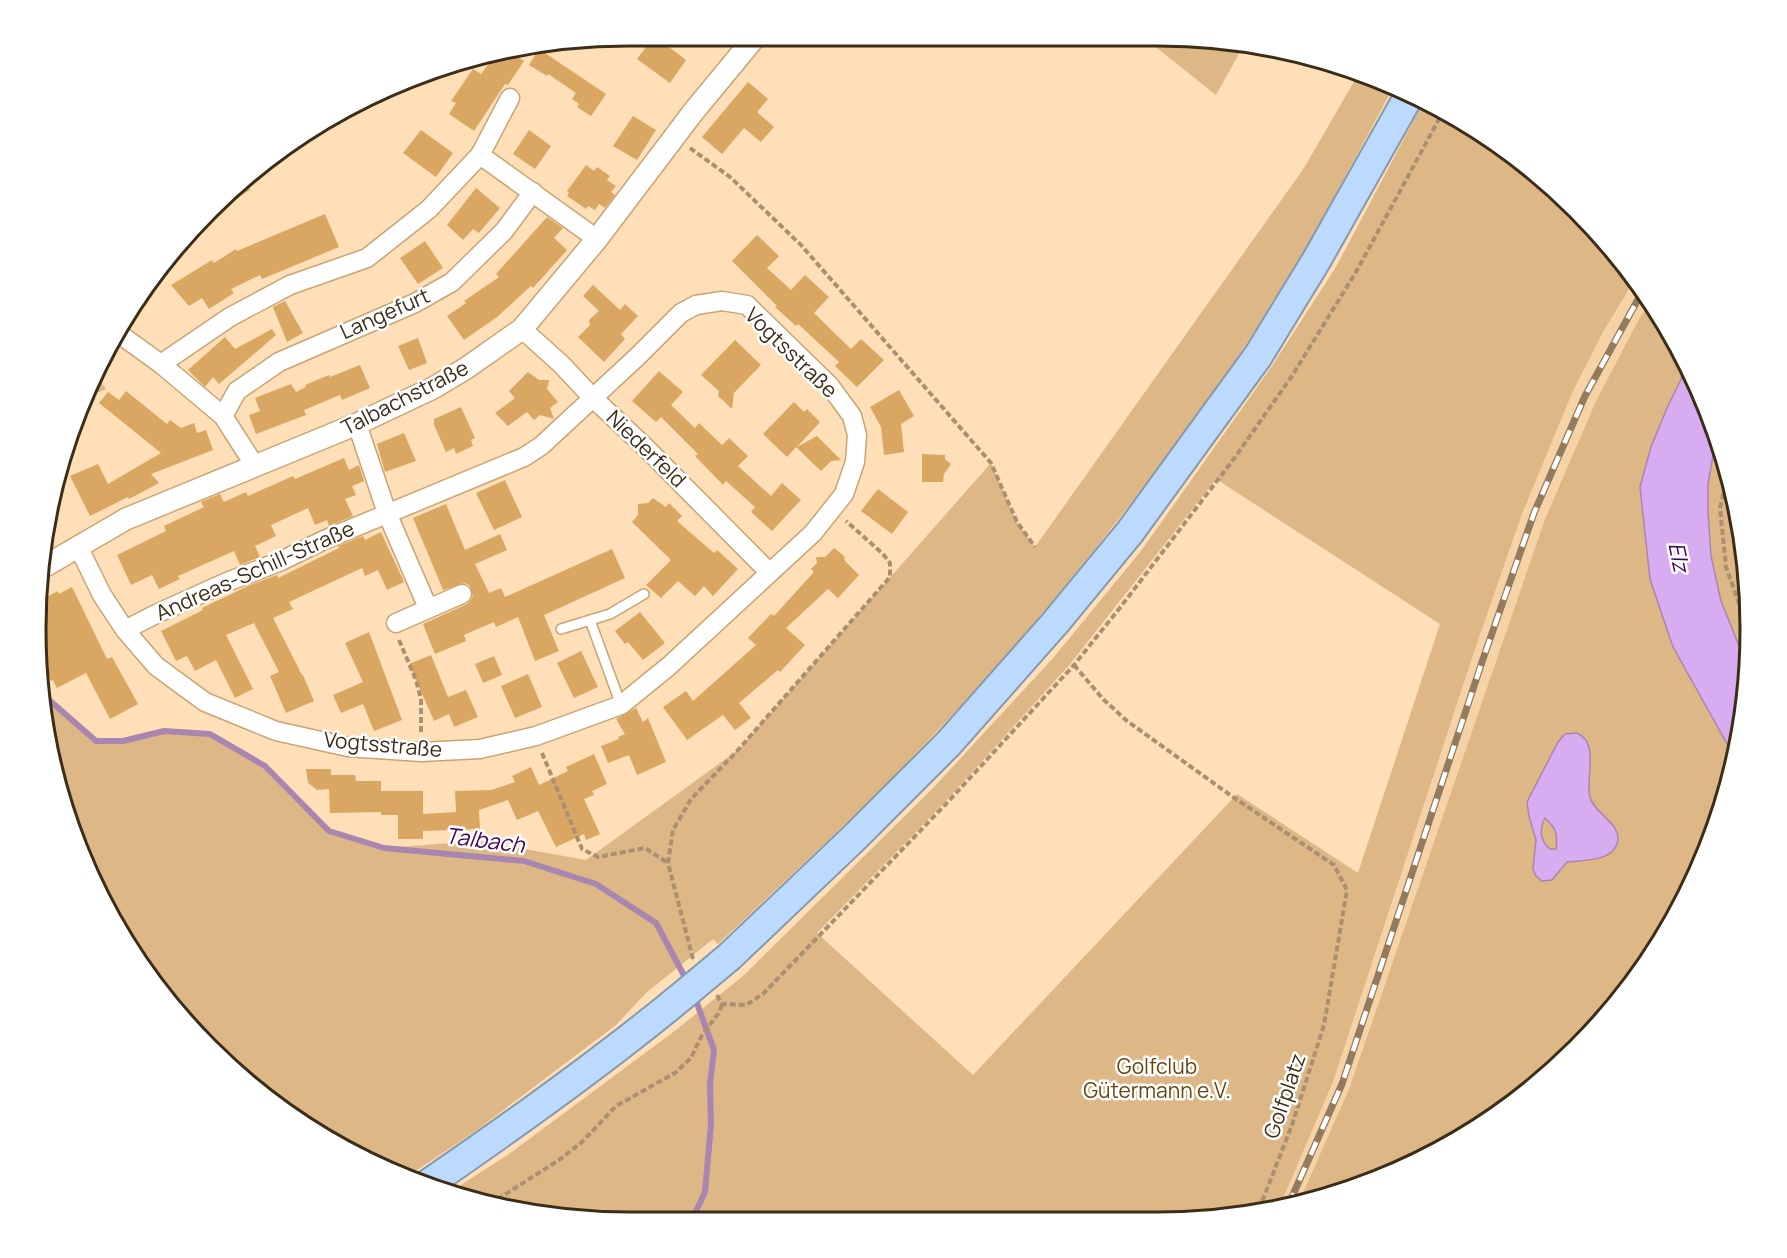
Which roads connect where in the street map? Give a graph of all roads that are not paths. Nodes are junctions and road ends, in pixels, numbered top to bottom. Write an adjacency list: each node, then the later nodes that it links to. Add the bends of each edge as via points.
1 (748, 46): 6 (street, Talbachstraße)
2 (510, 99): 4 (street)
3 (1405, 102): 27 (highway, bridge, via 1328,242 1258,356 1130,532 949,743 729,957 534,1111)
4 (480, 155): 5 (street); 10 (street, via 429,209 367,258 290,285 230,316)
5 (533, 192): 6 (street); 12 (street, Langefurt, via 504,231 452,282 415,303 279,362 237,391)
6 (597, 238): 8 (street, Talbachstraße)
7 (696, 305): 11 (street, Andreas-Schill-Straße, via 681,313); 18 (street, Vogtsstraße, via 722,301 747,305 830,386 852,416 857,435 855,462 844,494 813,533)
8 (522, 328): 11 (street, Niederfeld); 13 (street, Talbachstraße, via 465,369)
9 (125, 338): 10 (street)
10 (161, 364): 12 (street)
11 (592, 397): 15 (street, Andreas-Schill-Straße, via 524,457); 18 (street, Niederfeld)
12 (222, 416): 14 (street)
13 (357, 424): 14 (street, Talbachstraße); 15 (street)
14 (255, 466): 16 (street, Talbachstraße, via 126,519)
15 (387, 513): 21 (street); 25 (street, Andreas-Schill-Straße)
16 (78, 546): 17 (street, Talbachstraße); 25 (street, Vogtsstraße)
17 (50, 563)
18 (769, 572): 26 (street, Vogtsstraße, via 669,666)
19 (462, 594): 21 (street)
20 (644, 594): 22 (lane, via 610,614)
21 (428, 608): 23 (street)
22 (590, 620): 24 (lane); 26 (lane)
23 (396, 623)
24 (561, 629)
25 (125, 630): 26 (street, Vogtsstraße, via 156,666 205,702 276,731 348,747 421,752 480,749 536,736)
26 (621, 705)
27 (436, 1179)

